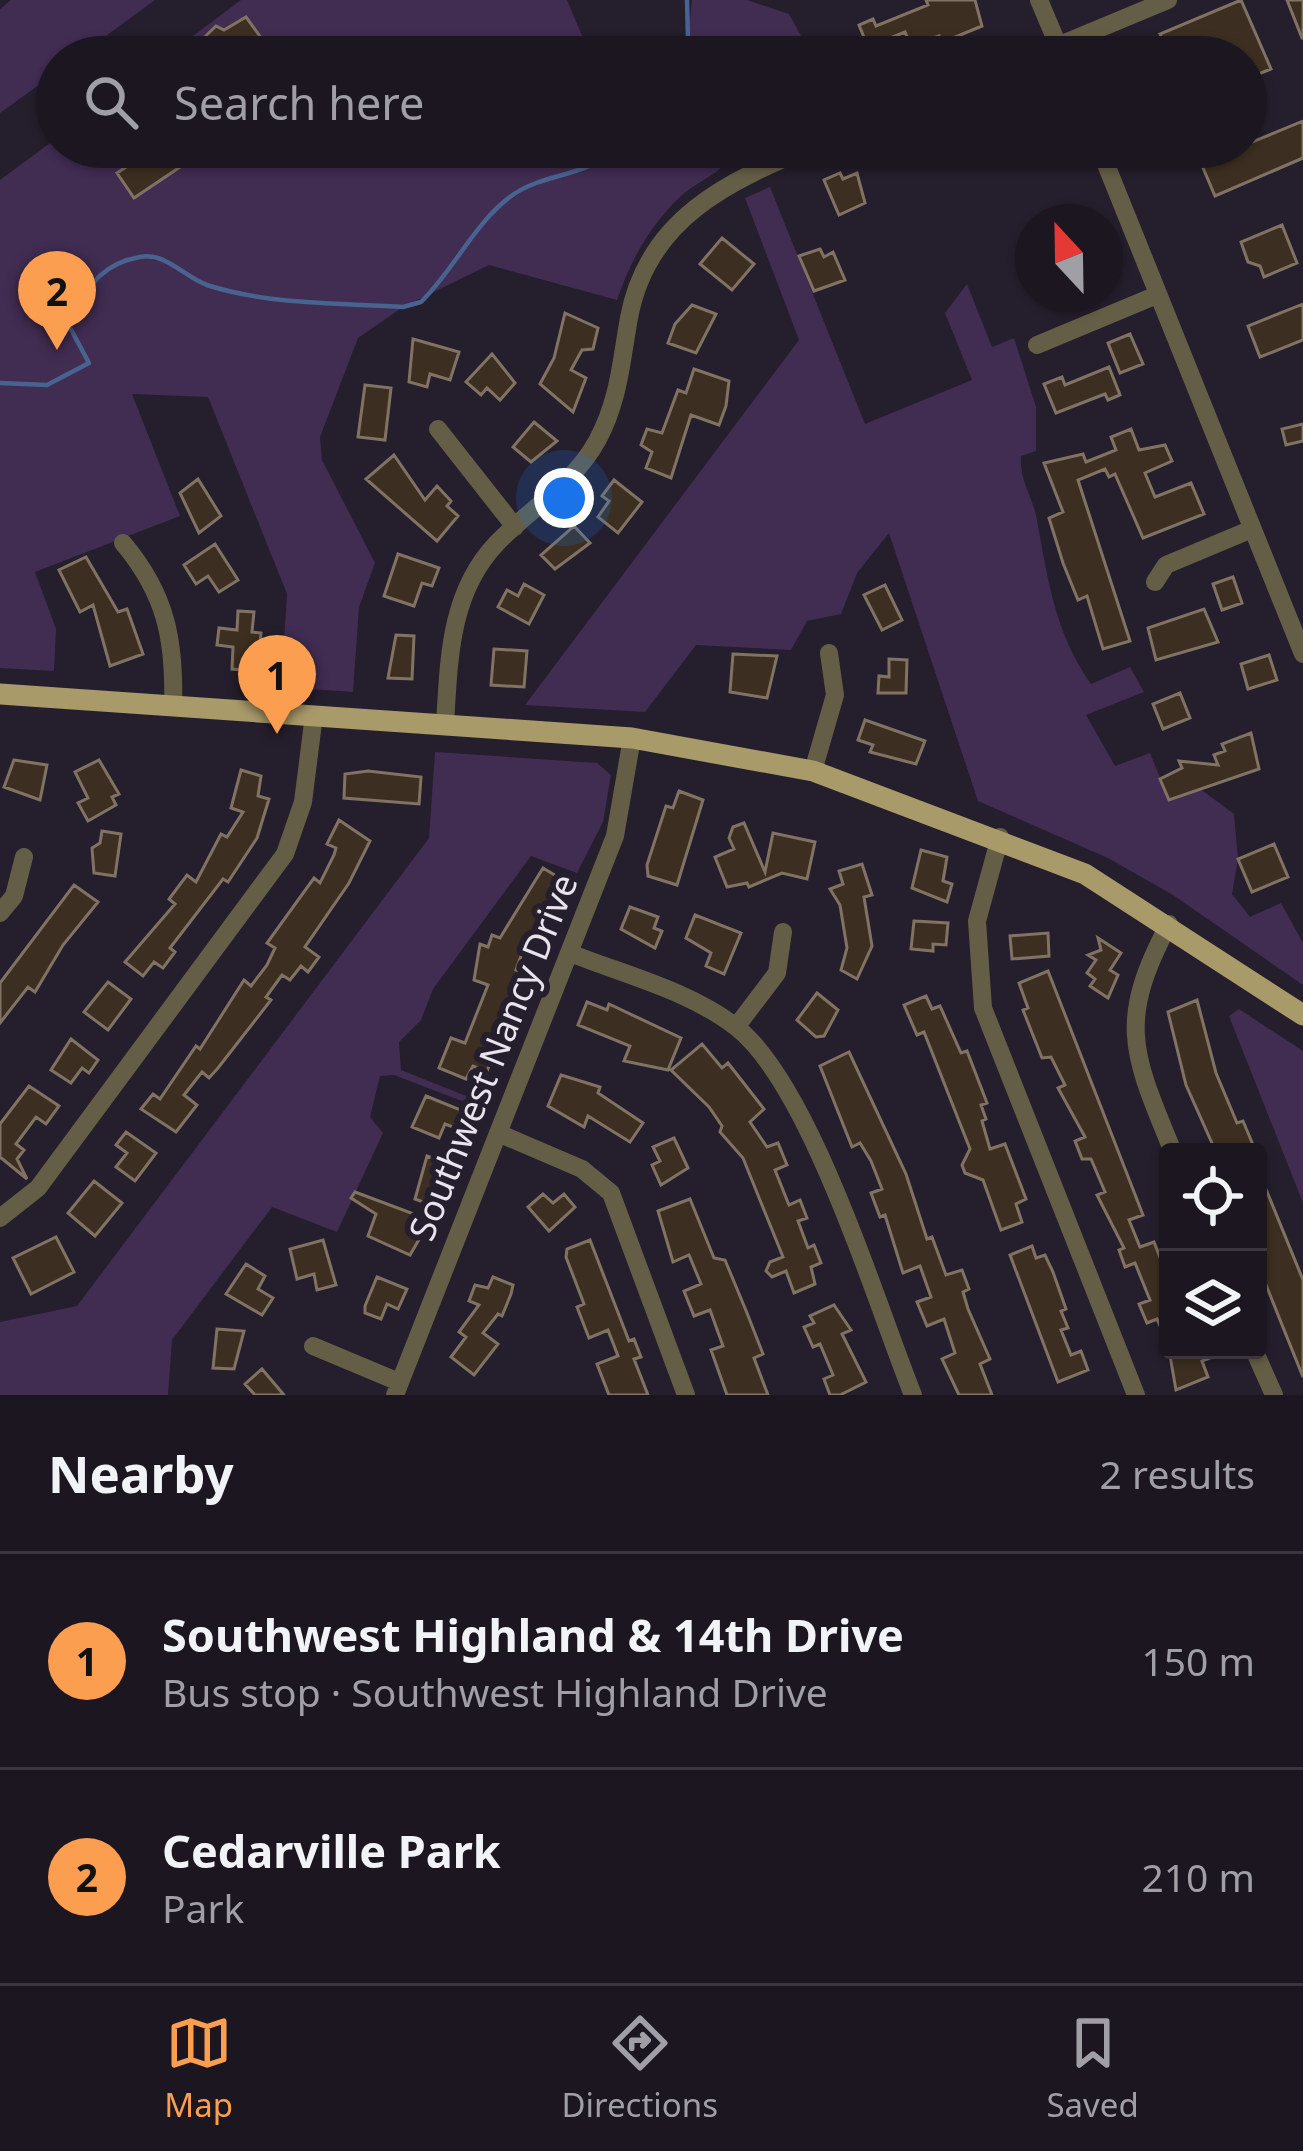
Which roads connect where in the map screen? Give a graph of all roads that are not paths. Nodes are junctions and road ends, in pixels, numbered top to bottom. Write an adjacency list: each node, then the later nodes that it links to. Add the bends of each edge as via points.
1 (1040, 0): 3 (street)
2 (1168, 0): 4 (street)
3 (1055, 36)
4 (1092, 36)
5 (763, 168): 10 (street, via 724,185 667,235 636,290 621,379 598,439 558,492)
6 (1107, 168): 7 (street)
7 (1157, 296): 8 (street); 11 (street)
8 (1037, 345)
9 (438, 429): 10 (street)
10 (515, 527): 19 (street, via 485,557 462,599)
11 (1252, 529): 13 (street, via 1166,565); 15 (street)
12 (123, 543): 17 (street, via 165,609)
13 (1155, 582)
14 (829, 653): 21 (street, via 835,695)
15 (1303, 654)
16 (0, 694): 17 (main road)
17 (173, 706): 18 (main road)
18 (314, 716): 19 (main road); 32 (street, via 304,802 270,880 38,1188)
19 (445, 724): 20 (main road)
20 (632, 737): 21 (main road); 27 (street, Southwest Nancy Drive, via 621,818)
21 (813, 771): 22 (main road)
22 (1000, 837): 25 (main road, via 1085,874); 38 (street, via 977,921 983,1008)
23 (24, 857): 24 (street, via 14,896)
24 (0, 913)
25 (1169, 924): 28 (main road); 31 (street, via 1133,1020 1144,1081)
26 (782, 932): 29 (street, via 777,973)
27 (570, 953): 29 (street); 30 (street, Southwest Nancy Drive)
28 (1303, 1015)
29 (736, 1027): 37 (street, via 772,1065 802,1118)
30 (499, 1133): 35 (street, Southwest Nancy Drive); 36 (street, via 582,1169 611,1193)
31 (1169, 1143)
32 (0, 1218)
33 (313, 1346): 35 (street)
34 (1258, 1359): 39 (street)
35 (397, 1389)
36 (686, 1395)
37 (913, 1395)
38 (1136, 1395)
39 (1274, 1395)

